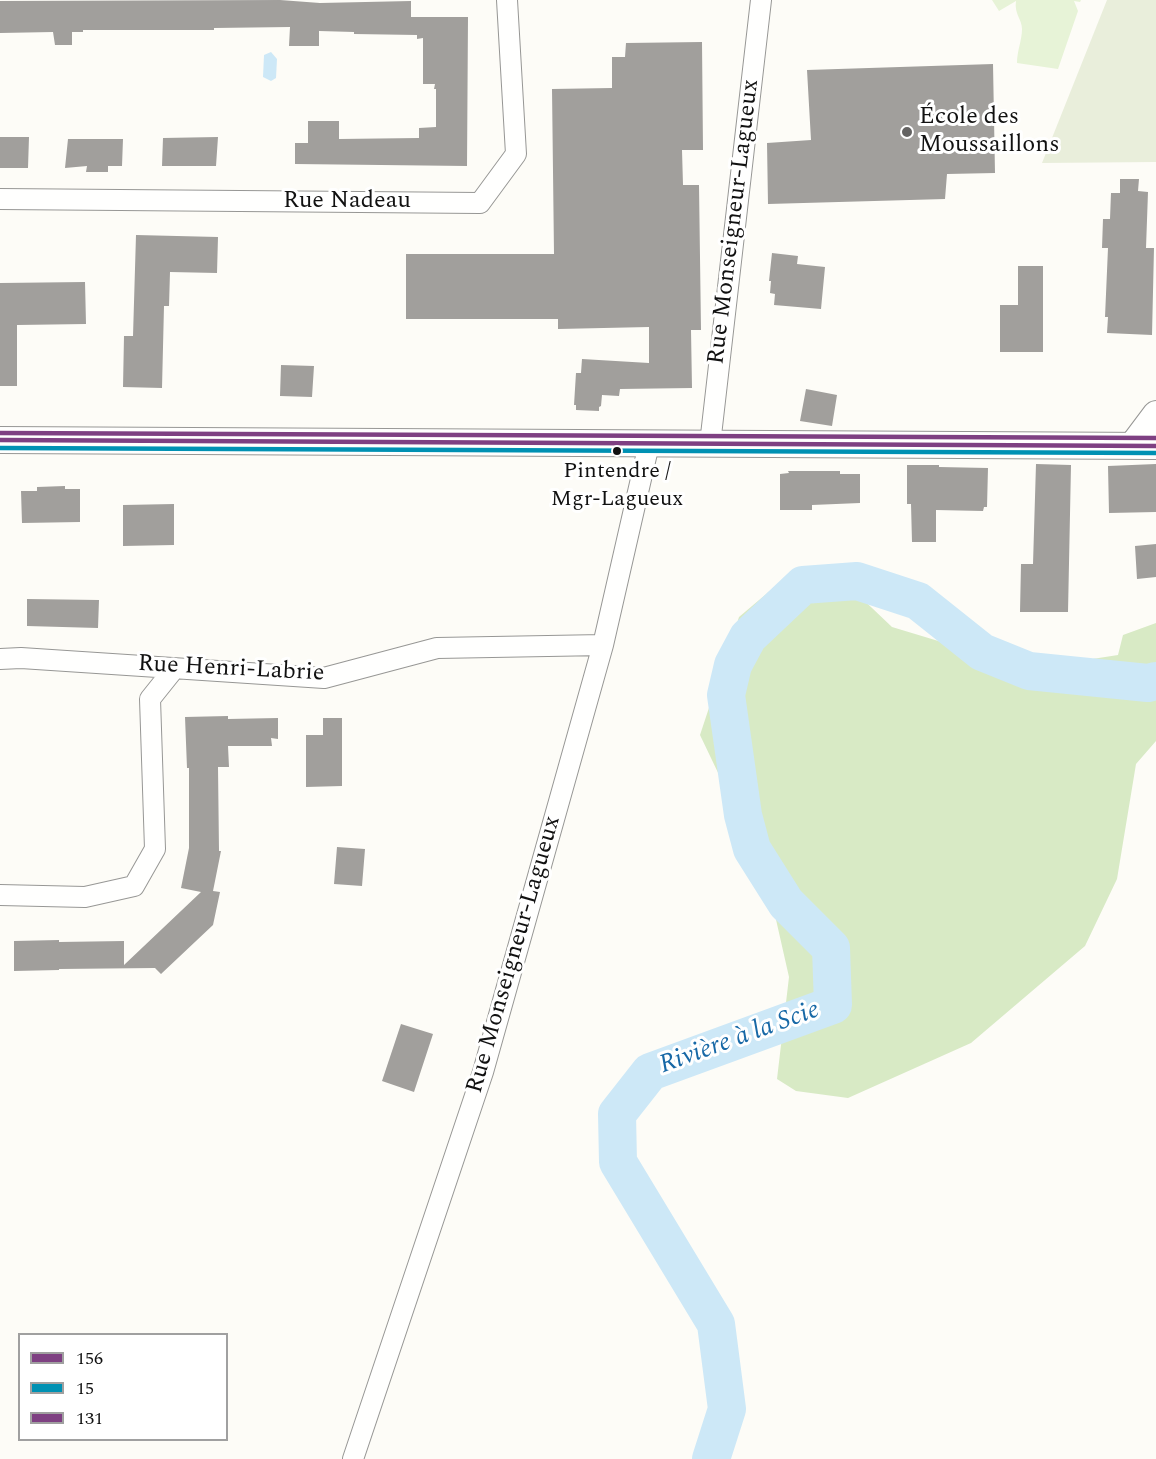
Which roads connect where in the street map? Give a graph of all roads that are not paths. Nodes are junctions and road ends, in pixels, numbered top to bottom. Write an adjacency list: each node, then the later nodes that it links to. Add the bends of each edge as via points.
1 (507, 0): 3 (street, Rue Nadeau, via 516,154 480,203)
2 (761, 0): 7 (street, Rue Monseigneur-Lagueux)
3 (0, 199)
4 (1156, 414): 8 (street)
5 (0, 440): 6 (street)
6 (649, 444): 7 (street); 9 (street, Rue Monseigneur-Lagueux)
7 (710, 444): 8 (street)
8 (1144, 446)
9 (603, 645): 11 (street, Rue Henri-Labrie, via 437,648 324,678); 13 (street, Rue Monseigneur-Lagueux, via 483,1072)
10 (0, 658): 11 (street, Rue Henri-Labrie)
11 (174, 669): 12 (street, via 150,699 155,849 134,886 85,897)
12 (0, 895)
13 (353, 1459)

